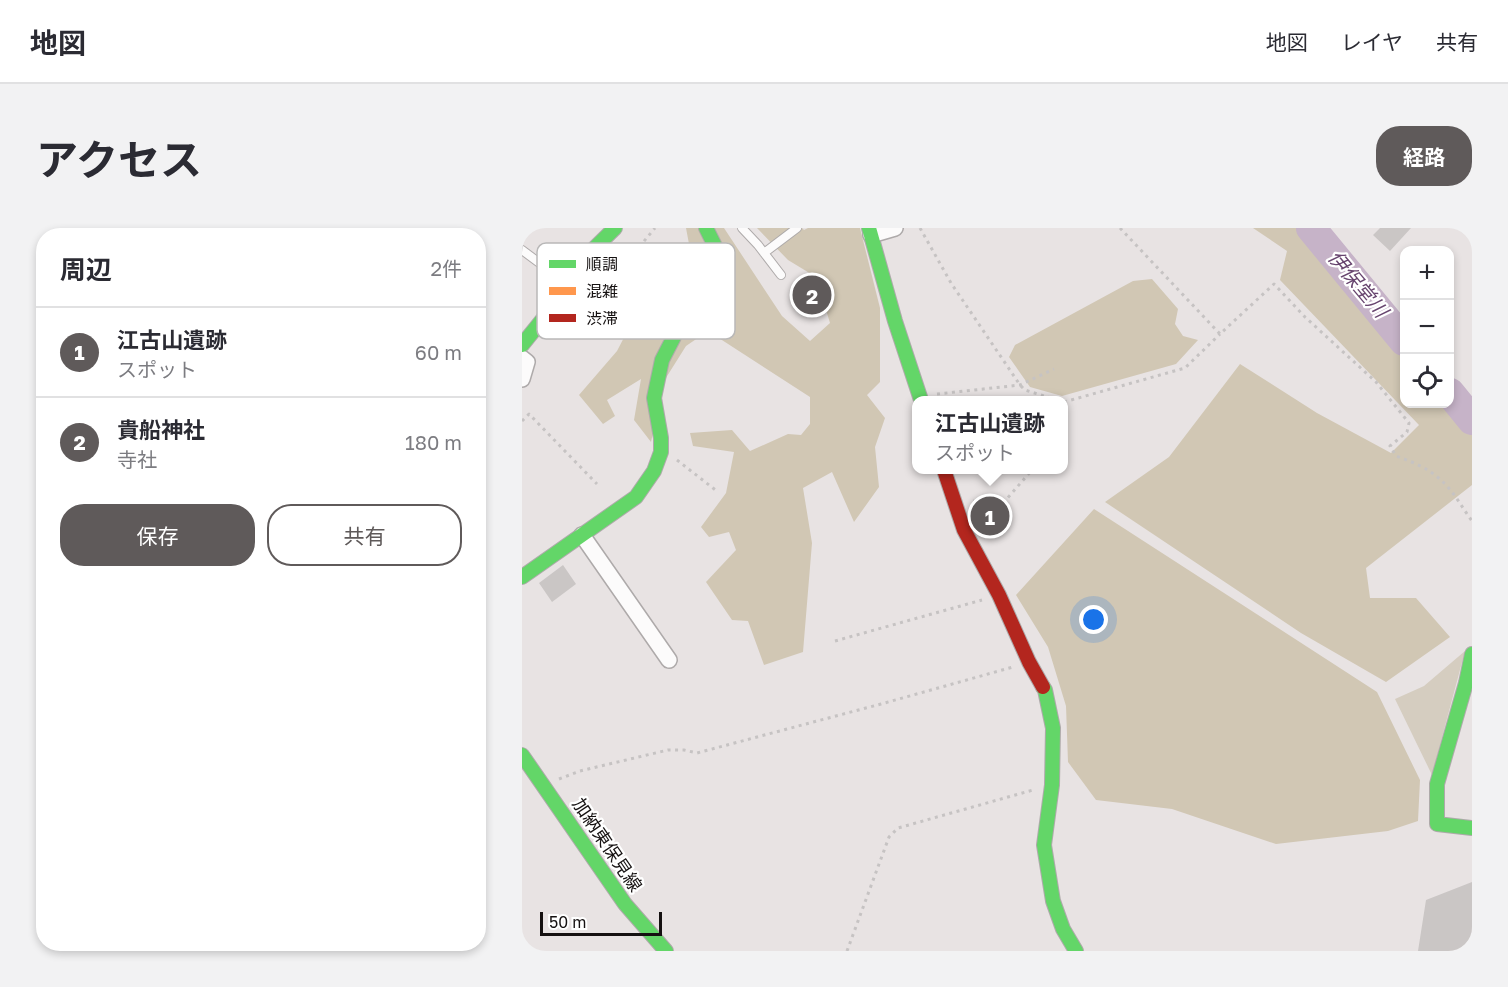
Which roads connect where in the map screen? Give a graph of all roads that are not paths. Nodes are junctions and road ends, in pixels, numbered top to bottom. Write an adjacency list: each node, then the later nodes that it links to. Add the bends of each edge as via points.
1 (615, 228): 7 (street)
2 (706, 228): 8 (street)
3 (742, 228): 10 (lane)
4 (797, 228): 10 (lane)
5 (895, 228): 6 (street)
6 (870, 232): 18 (street)
7 (600, 243)
8 (713, 243)
9 (522, 250): 11 (lane)
10 (764, 253): 12 (lane)
11 (537, 261)
12 (781, 275)
13 (537, 326): 15 (street)
14 (672, 339): 20 (street, via 662,360 654,398 661,438 654,471 636,497)
15 (522, 345)
16 (522, 358): 17 (street, via 527,362)
17 (522, 379)
18 (919, 396)
19 (945, 474): 27 (street, via 964,530 1045,690 1053,729 1052,785 1044,845 1053,901)
20 (582, 535): 21 (street); 23 (street)
21 (522, 577)
22 (1472, 654): 25 (street, via 1437,784 1437,824)
23 (669, 660)
24 (522, 754): 26 (street, 加納東保見線, via 625,904)
25 (1472, 828)
26 (666, 951)
27 (1076, 951)

